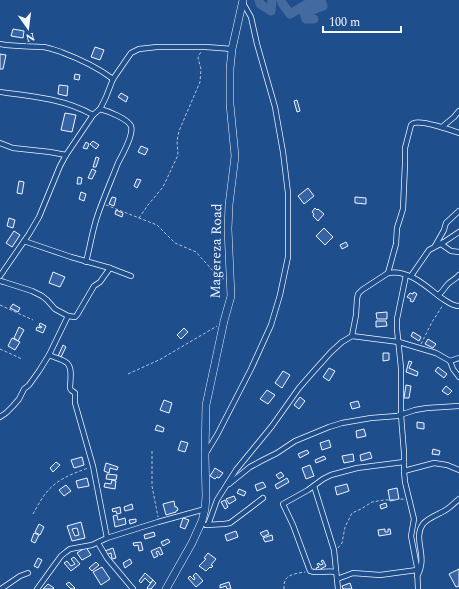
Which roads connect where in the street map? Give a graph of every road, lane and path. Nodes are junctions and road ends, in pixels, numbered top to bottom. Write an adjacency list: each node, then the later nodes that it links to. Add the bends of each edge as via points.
1 (242, 1): 4 (street, Magereza Road); 52 (street, via 251,17 278,122 288,193 288,257 271,325 251,369)
2 (0, 44): 5 (street, via 52,49 86,62)
3 (206, 47): 4 (street); 5 (street, via 156,47 133,51); 16 (path, via 198,58 201,69 200,82 178,137 177,158 163,187)
4 (232, 49): 30 (street, Magereza Road, via 230,104 235,156 228,229)
5 (114, 79): 7 (street)
6 (0, 92): 9 (street, via 53,100)
7 (100, 108): 9 (street); 14 (street, via 127,121 132,131)
8 (459, 111): 10 (street)
9 (93, 115): 13 (street)
10 (442, 127): 11 (street); 24 (street, via 421,123 411,125 405,148 403,209)
11 (459, 133)
12 (0, 143): 13 (street, via 13,148)
13 (66, 155): 18 (street, via 40,217)
14 (101, 204): 16 (path); 22 (street)
15 (459, 210): 20 (street, via 446,223)
16 (139, 218): 30 (path, via 157,225 175,243 196,252 215,273)
17 (459, 232): 19 (street)
18 (24, 241): 22 (street); 26 (street)
19 (441, 244): 20 (street); 21 (street, via 450,251)
20 (434, 247): 28 (street, via 425,254)
21 (459, 252)
22 (86, 262): 23 (street)
23 (110, 268): 27 (street); 35 (street, via 94,286 77,315)
24 (388, 273): 28 (street); 38 (street, via 358,294)
25 (459, 275): 31 (street)
26 (0, 276)
27 (131, 276)
28 (409, 276): 31 (street); 39 (street, via 397,319)
29 (0, 281): 35 (street, via 37,294)
30 (231, 284): 37 (street, Magereza Road, via 231,296)
31 (438, 295): 32 (street)
32 (446, 301): 34 (street, via 453,306); 40 (path)
33 (0, 305): 36 (path)
34 (459, 306)
35 (68, 316): 42 (street)
36 (34, 320)
37 (224, 321): 46 (path, via 161,359); 52 (street, Magereza Road, via 206,405)
38 (352, 336): 39 (street); 57 (street, via 331,352 299,388)
39 (399, 342): 40 (street); 49 (street)
40 (419, 348): 45 (street)
41 (0, 349): 43 (path)
42 (49, 356): 50 (street, via 19,399); 54 (street, via 70,366 71,389 76,393 75,403)
43 (22, 358)
44 (459, 358): 45 (street)
45 (450, 361): 47 (street)
46 (128, 374)
47 (459, 377)
48 (459, 406): 49 (street, via 427,408)
49 (401, 415): 53 (street); 57 (street, via 342,423 319,430 250,467)
50 (0, 417)
51 (152, 451): 64 (path, via 152,486)
52 (205, 455): 62 (street, Magereza Road)
53 (404, 462): 55 (street); 58 (street, via 350,469 327,477)
54 (93, 466): 63 (path, via 64,477 54,484); 66 (street)
55 (404, 470): 56 (street, via 434,463); 60 (street)
56 (459, 470)
57 (227, 484): 65 (street)
58 (314, 486): 68 (street); 70 (street, via 282,504 293,525)
59 (263, 498): 65 (street, via 230,523)
60 (410, 499): 68 (path, via 372,502 352,513 342,544); 69 (street, via 414,519 411,536)
61 (459, 499): 73 (street, via 422,525 419,538 422,561 421,571)
62 (205, 509): 64 (street); 65 (street, Magereza Road)
63 (33, 514)
64 (158, 522): 66 (street)
65 (204, 525): 78 (street, Magereza Road)
66 (107, 538): 67 (street)
67 (98, 543): 76 (street, via 66,552); 77 (street)
68 (334, 550): 71 (street)
69 (417, 570): 73 (street); 74 (street, via 380,575 353,574)
70 (310, 571): 71 (street); 79 (path, via 287,577)
71 (336, 572): 74 (street)
72 (28, 573): 75 (street)
73 (417, 576): 81 (street)
74 (337, 579): 80 (street)
75 (1, 589)
76 (37, 589)
77 (133, 589)
78 (166, 589)
79 (284, 589)
80 (338, 589)
81 (418, 589)

